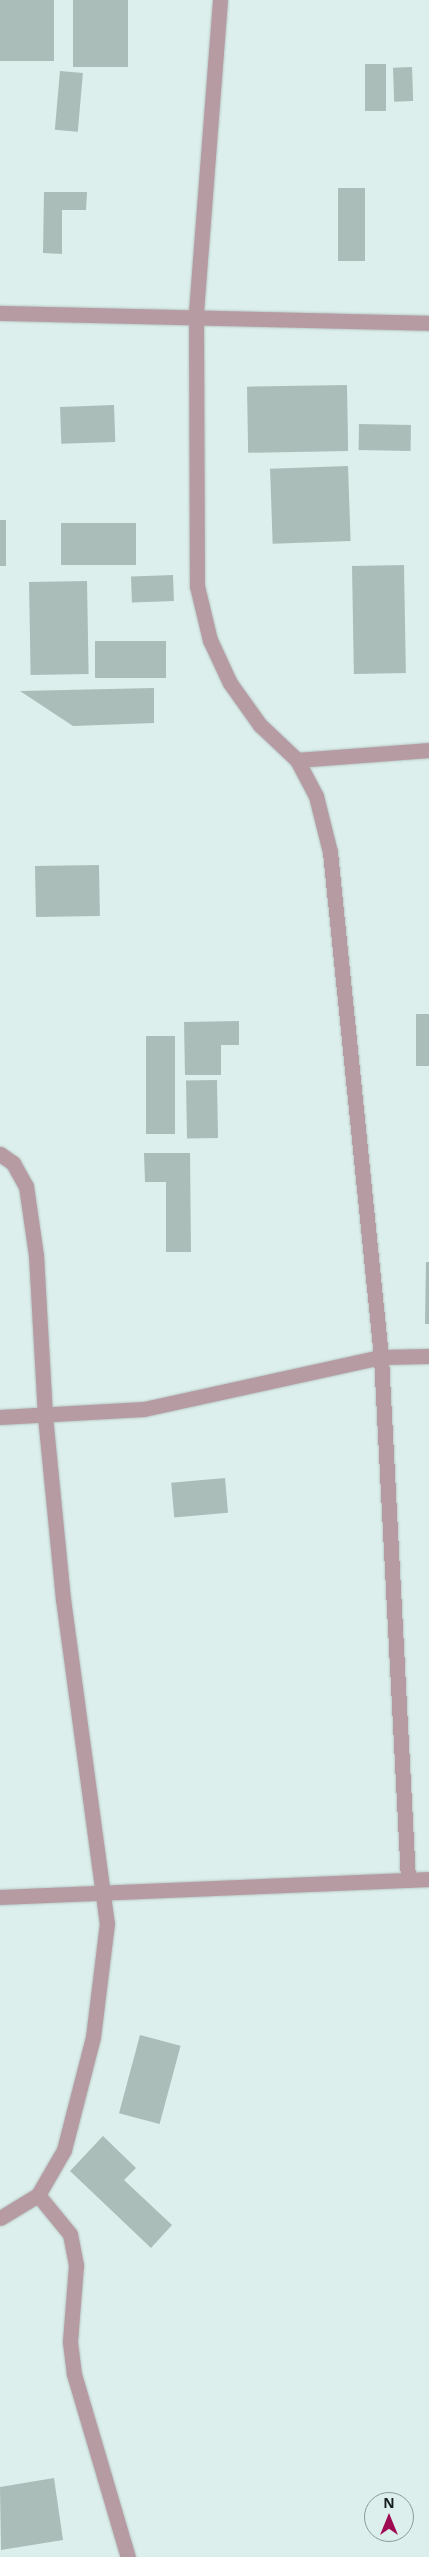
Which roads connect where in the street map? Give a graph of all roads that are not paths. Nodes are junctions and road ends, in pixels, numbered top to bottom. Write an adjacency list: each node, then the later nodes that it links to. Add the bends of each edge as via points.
1 (220, 0): 3 (street)
2 (0, 313): 3 (street)
3 (196, 314): 4 (street); 6 (street, via 197,586 210,640 230,683 260,725)
4 (429, 323)
5 (429, 750): 6 (street)
6 (297, 760): 9 (street, via 316,796 330,852)
7 (0, 1154): 10 (street, via 13,1163 26,1186 36,1255)
8 (429, 1356): 9 (street)
9 (381, 1357): 10 (street, via 144,1409); 13 (street)
10 (45, 1416): 11 (street); 14 (street, via 63,1599)
11 (0, 1418)
12 (429, 1879): 13 (street)
13 (408, 1880): 14 (street)
14 (104, 1890): 15 (street); 16 (street, via 104,1975 92,2046 64,2150)
15 (0, 1897)
16 (38, 2195): 17 (street); 18 (street, via 70,2234 76,2265 70,2342 74,2374)
17 (0, 2218)
18 (128, 2557)

